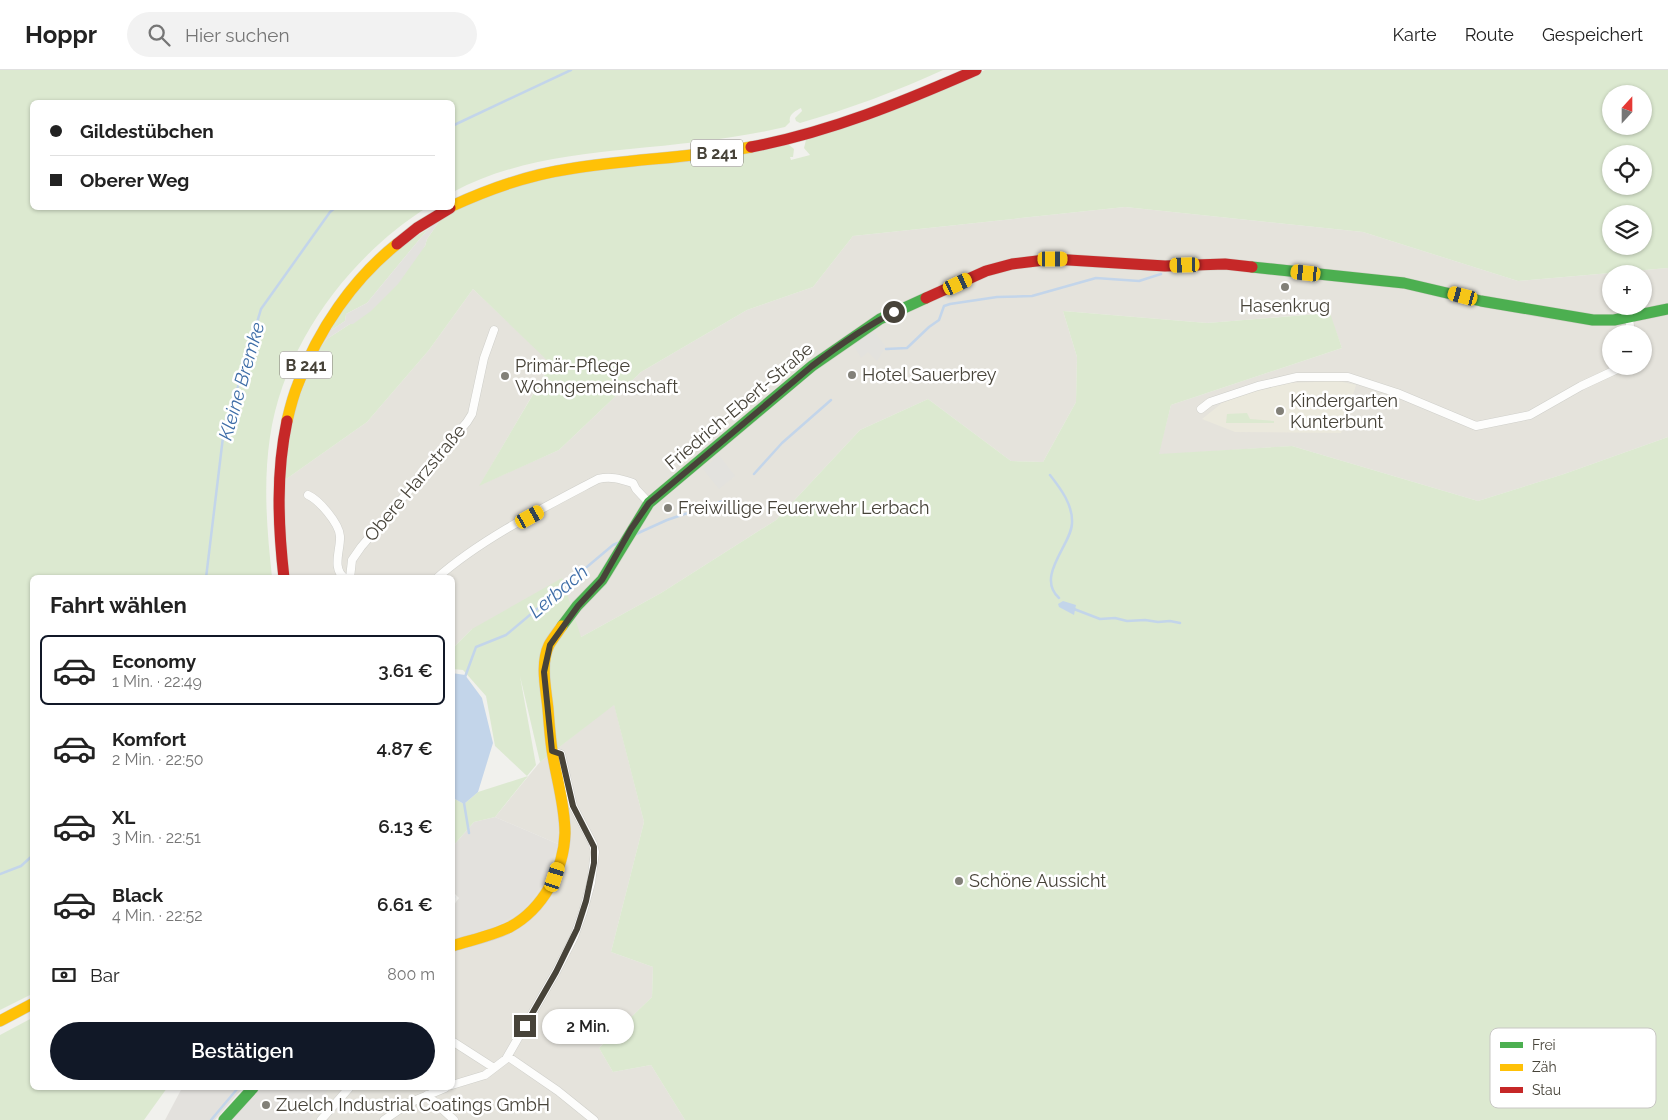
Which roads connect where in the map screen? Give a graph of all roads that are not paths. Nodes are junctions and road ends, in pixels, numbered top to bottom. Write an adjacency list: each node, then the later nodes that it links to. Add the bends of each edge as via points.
1 (954, 70): 3 (main road, B 241, via 869,106 793,130 706,146 546,164 502,176)
2 (976, 70): 4 (main road, B 241, via 872,114 795,138 730,151 548,172 504,184)
3 (455, 195)
4 (455, 205)
5 (430, 210): 15 (main road, B 241, via 387,241 353,274 326,309 298,360 279,415 272,457 270,503)
6 (446, 210): 16 (main road, B 241, via 405,237 359,280 334,314 306,364 287,417 280,458 278,503)
7 (1668, 309): 8 (main road, Friedrich-Ebert-Straße)
8 (1629, 318): 9 (street); 14 (main road, Friedrich-Ebert-Straße, via 1606,321 1572,317 1482,302 1404,283 1225,264 1165,266 1053,259 1012,264 986,271 880,319 835,349)
9 (1630, 325)
10 (494, 330): 18 (street, Obere Harzstraße, via 484,358 472,414 361,547 352,560)
11 (1604, 375): 12 (street, via 1530,415 1476,426 1397,393 1348,377 1297,378 1258,386 1210,402)
12 (1201, 409)
13 (308, 495): 17 (street, Obere Harzstraße, via 337,526 340,535 338,565)
14 (649, 503): 19 (street, via 632,483 607,477 598,480 496,536); 20 (main road, Friedrich-Ebert-Straße, via 602,580 550,645 544,672)
15 (276, 575)
16 (284, 575)
17 (342, 575)
18 (350, 575)
19 (440, 575)
20 (552, 751): 21 (main road, Friedrich-Ebert-Straße, via 564,840 549,890 526,916 510,927); 28 (street, via 561,754 573,806 594,847 591,883 577,929 556,972 508,1056)
21 (455, 945)
22 (30, 1005): 24 (main road)
23 (30, 1015): 25 (main road)
24 (0, 1022)
25 (0, 1031)
26 (455, 1043): 28 (street)
27 (510, 1058): 38 (street)
28 (494, 1068): 29 (street, via 482,1076)
29 (455, 1084)
30 (251, 1090): 34 (main road)
31 (347, 1090): 35 (street)
32 (440, 1090): 33 (street)
33 (426, 1095): 36 (street); 37 (street)
34 (224, 1120)
35 (321, 1120)
36 (384, 1120)
37 (454, 1120)
38 (594, 1120)

